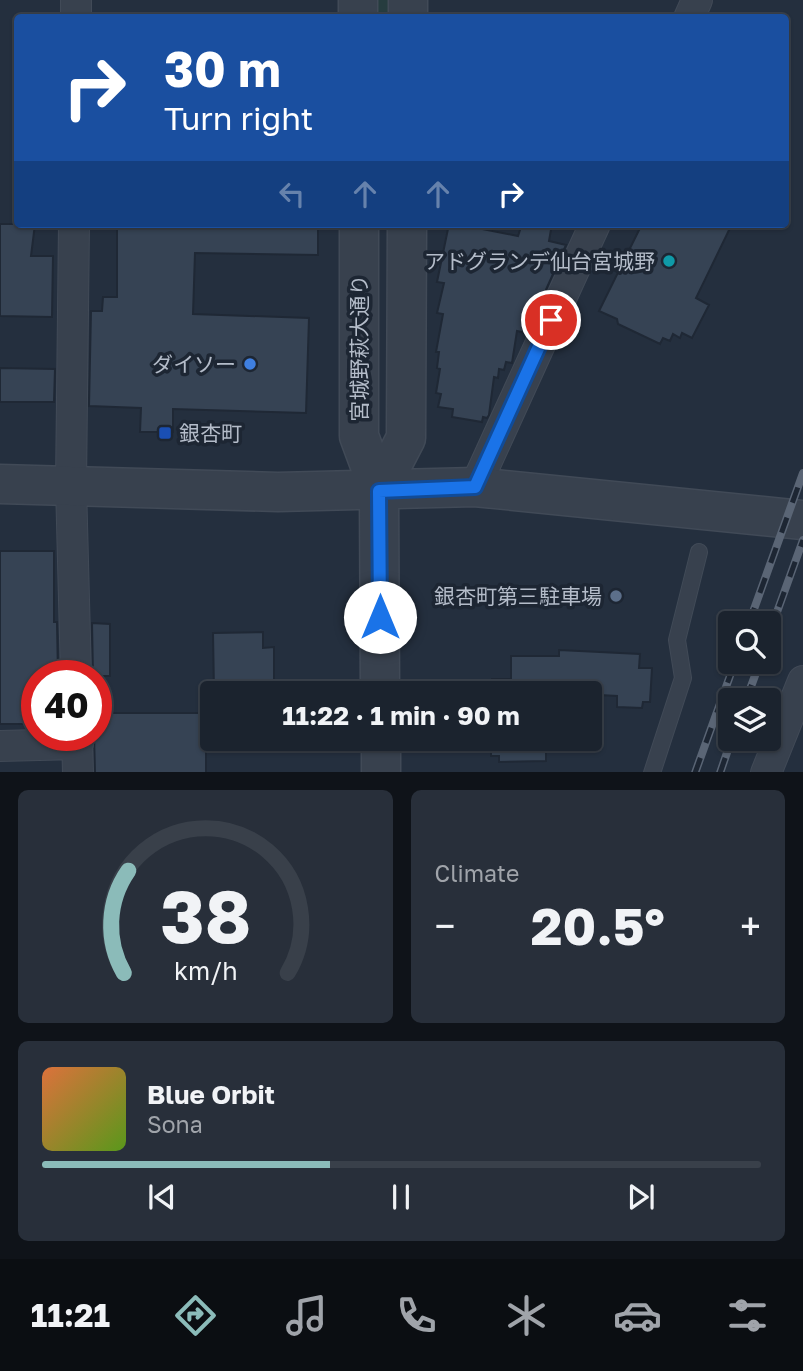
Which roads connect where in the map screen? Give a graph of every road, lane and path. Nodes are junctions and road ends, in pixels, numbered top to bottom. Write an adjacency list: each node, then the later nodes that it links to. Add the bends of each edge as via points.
1 (74, 228): 6 (street)
2 (359, 228): 8 (street, 宮城野萩大通り, via 359,436)
3 (407, 228): 8 (street, via 406,438)
4 (593, 228): 7 (street)
5 (0, 484): 6 (street)
6 (71, 485): 8 (street); 11 (street)
7 (475, 487): 8 (street); 9 (street)
8 (379, 491): 12 (street)
9 (803, 520)
10 (699, 552): 18 (lane, via 677,640 683,678)
11 (76, 660)
12 (380, 681)
13 (803, 681): 19 (street)
14 (0, 746): 15 (street)
15 (21, 747)
16 (381, 751): 17 (street)
17 (381, 772)
18 (652, 772)
19 (770, 772)

